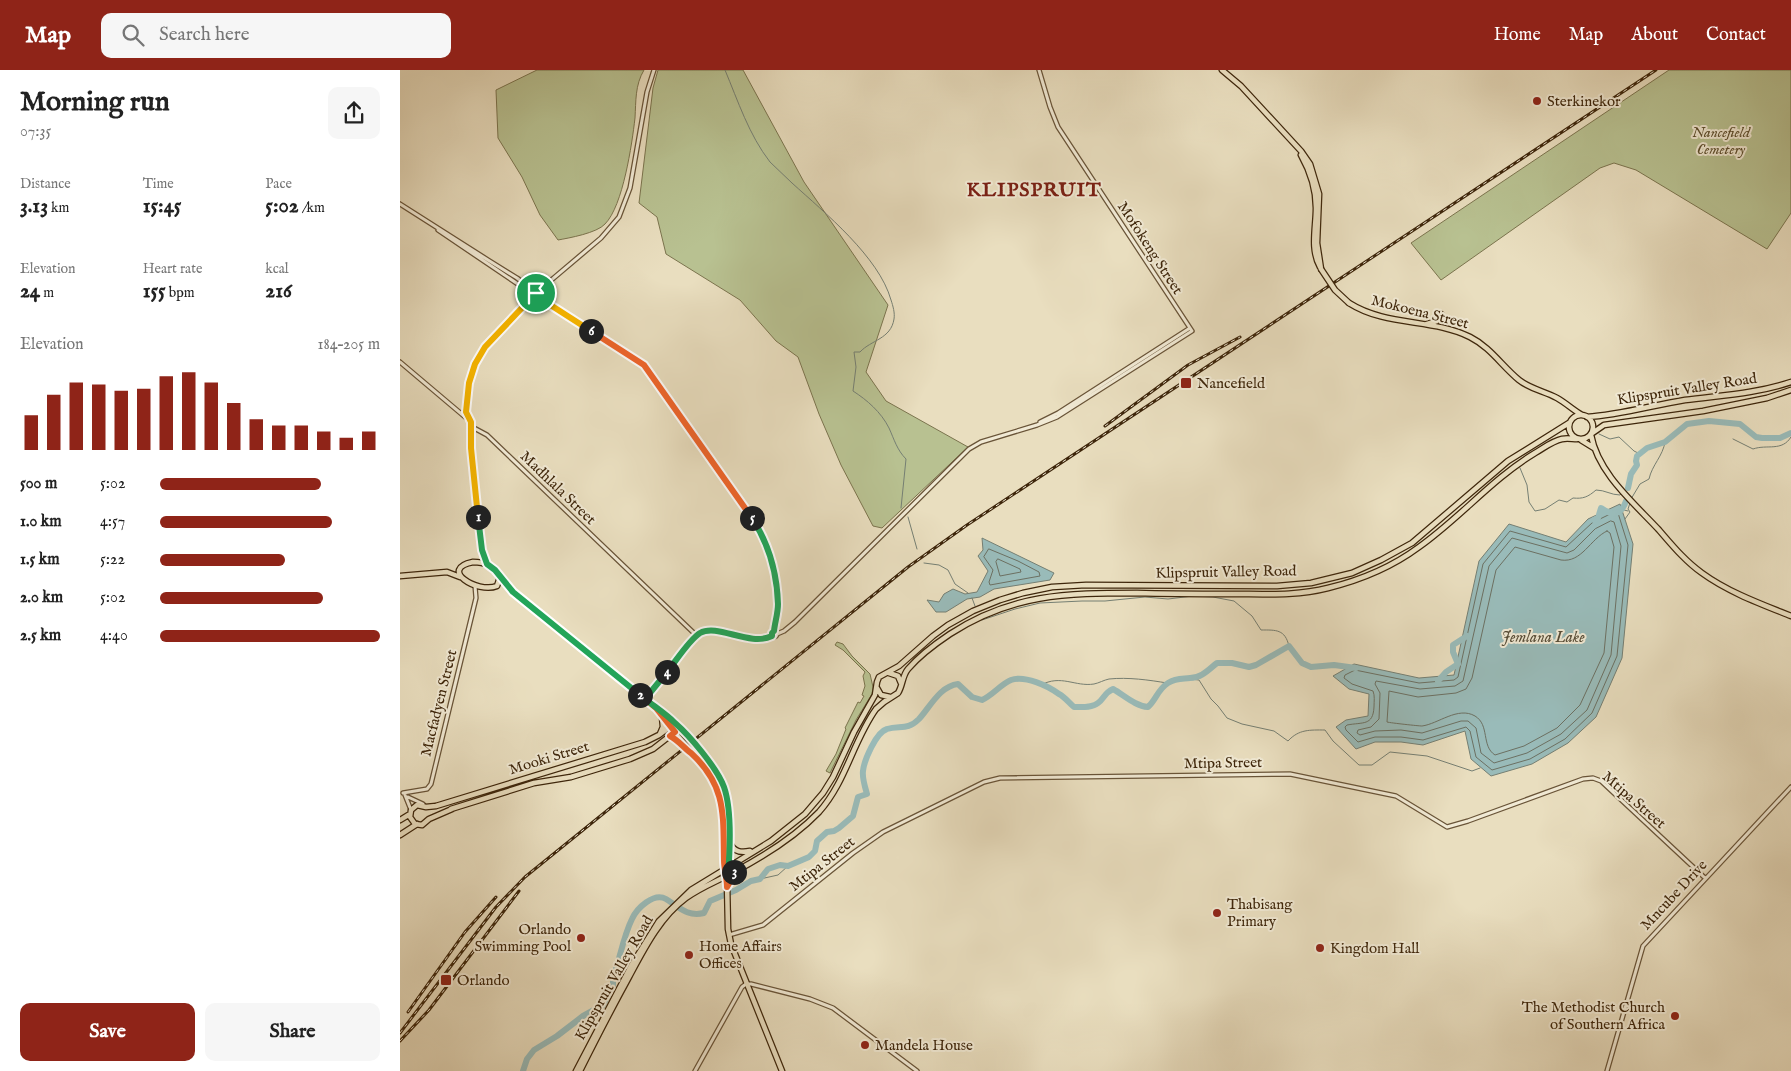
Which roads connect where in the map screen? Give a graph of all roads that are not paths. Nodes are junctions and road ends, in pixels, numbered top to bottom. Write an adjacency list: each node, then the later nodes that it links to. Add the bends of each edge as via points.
1 (654, 70): 5 (street, via 630,188 619,217 601,238)
2 (1039, 70): 32 (street, Mofokeng Street, via 1058,127 1191,329 1058,417 981,442 969,449 795,622 784,631)
3 (1222, 70): 7 (main road, Mokoena Street, bridge, via 1297,148 1306,165 1315,196 1314,241 1321,269 1335,290 1349,303 1372,315)
4 (400, 204): 5 (street)
5 (535, 294): 13 (street, via 492,338 475,364 466,399 466,412); 32 (street, via 642,363 687,424 765,540 776,582)
6 (1441, 314): 7 (main road, via 1436,322)
7 (1420, 324): 11 (main road, Mokoena Street, via 1455,331 1478,341 1520,380)
8 (400, 362): 13 (street, Madhlala Street)
9 (1791, 382): 12 (main road, Klipspruit Valley Road, via 1748,394)
10 (1791, 390): 15 (main road, Klipspruit Valley Road, via 1703,411 1604,425)
11 (1569, 406): 12 (main road, Mokoena Street); 14 (main road)
12 (1584, 416): 14 (main road, via 1576,416); 15 (main road, via 1593,425)
13 (471, 422): 18 (street); 33 (street, Madhlala Street)
14 (1570, 422): 16 (main road, via 1570,433); 34 (main road, Klipspruit Valley Road, via 1508,461 1412,543 1352,573 1312,583 1277,586 1073,585 1023,593 988,604 956,620)
15 (1591, 434): 16 (main road); 17 (main road)
16 (1579, 439): 17 (main road); 35 (main road, Klipspruit Valley Road, via 1555,441 1528,457 1419,547 1386,567 1355,580 1313,591 1278,594 1074,593 1025,600 978,618 948,635 913,664)
17 (1594, 448): 31 (main road, via 1616,483 1702,573 1735,593)
18 (482, 550): 19 (street); 20 (street)
19 (476, 562): 20 (main road); 21 (main road)
20 (487, 564): 23 (main road)
21 (462, 566): 22 (main road); 25 (main road)
22 (447, 572): 24 (main road); 25 (main road)
23 (499, 575): 27 (main road, via 498,584); 29 (main road)
24 (400, 576)
25 (460, 577): 26 (main road)
26 (475, 586): 28 (main road); 30 (street, Macfadyen Street)
27 (494, 587): 28 (main road); 29 (main road)
28 (486, 588): 30 (street)
29 (513, 592): 38 (main road)
30 (476, 598): 47 (street, Macfadyen Street, via 431,784 427,789)
31 (1791, 616)
32 (776, 632): 33 (street, via 766,639 756,640 710,631)
33 (697, 636): 38 (street)
34 (888, 672): 35 (main road, via 896,675); 36 (main road, via 878,678)
35 (901, 684): 37 (main road, via 899,692)
36 (877, 688): 37 (main road, via 882,696); 56 (main road, Klipspruit Valley Road, via 823,793 798,821)
37 (891, 697): 59 (main road, Klipspruit Valley Road, via 874,712 839,783 821,810 768,854)
38 (645, 699): 39 (main road)
39 (656, 708): 40 (main road); 41 (main road)
40 (661, 715): 42 (main road); 44 (main road, via 663,727)
41 (675, 723): 42 (main road, Mooki Street); 43 (main road)
42 (671, 727): 44 (main road, Mooki Street); 45 (main road)
43 (681, 729): 45 (main road, Mooki Street); 55 (main road, bridge, via 724,786)
44 (659, 735): 49 (main road, Mooki Street)
45 (674, 735): 51 (main road, Mooki Street, via 630,759 571,777 534,783); 57 (main road, bridge, via 711,776 720,796)
46 (1791, 787): 61 (street, Mncube Drive)
47 (404, 793): 48 (street); 49 (street); 50 (street)
48 (418, 805): 49 (main road); 50 (main road)
49 (428, 807): 51 (main road)
50 (410, 812): 52 (main road); 53 (main road)
51 (429, 817): 53 (main road, via 425,823)
52 (400, 820)
53 (416, 824): 54 (main road)
54 (400, 835)
55 (729, 836): 56 (main road, via 732,848 741,852); 58 (main road)
56 (761, 846): 58 (main road, Klipspruit Valley Road)
57 (724, 857): 58 (main road); 64 (main road, via 717,869)
58 (726, 867): 60 (main road); 64 (main road, Klipspruit Valley Road)
59 (736, 871): 60 (main road, Klipspruit Valley Road); 63 (main road)
60 (727, 876): 62 (main road, Klipspruit Valley Road); 63 (main road)
61 (1705, 878): 67 (street, Mtipa Street, via 1594,778 1583,779 1447,827 1396,796 1290,774 1000,778 984,782 883,832 763,925); 74 (street, Mncube Drive, via 1643,946)
62 (715, 882): 63 (main road); 65 (main road, Klipspruit Valley Road)
63 (727, 885): 67 (main road)
64 (691, 890): 65 (main road, Klipspruit Valley Road)
65 (680, 901): 66 (main road, Klipspruit Valley Road)
66 (665, 917): 69 (main road, Klipspruit Valley Road, via 649,935 631,966); 70 (main road, Klipspruit Valley Road, via 635,966)
67 (729, 935): 68 (main road)
68 (746, 984): 71 (street); 72 (main road); 73 (street, via 757,984 833,1008)
69 (576, 1071)
70 (580, 1071)
71 (695, 1071)
72 (782, 1071)
73 (917, 1071)
74 (1607, 1071)

